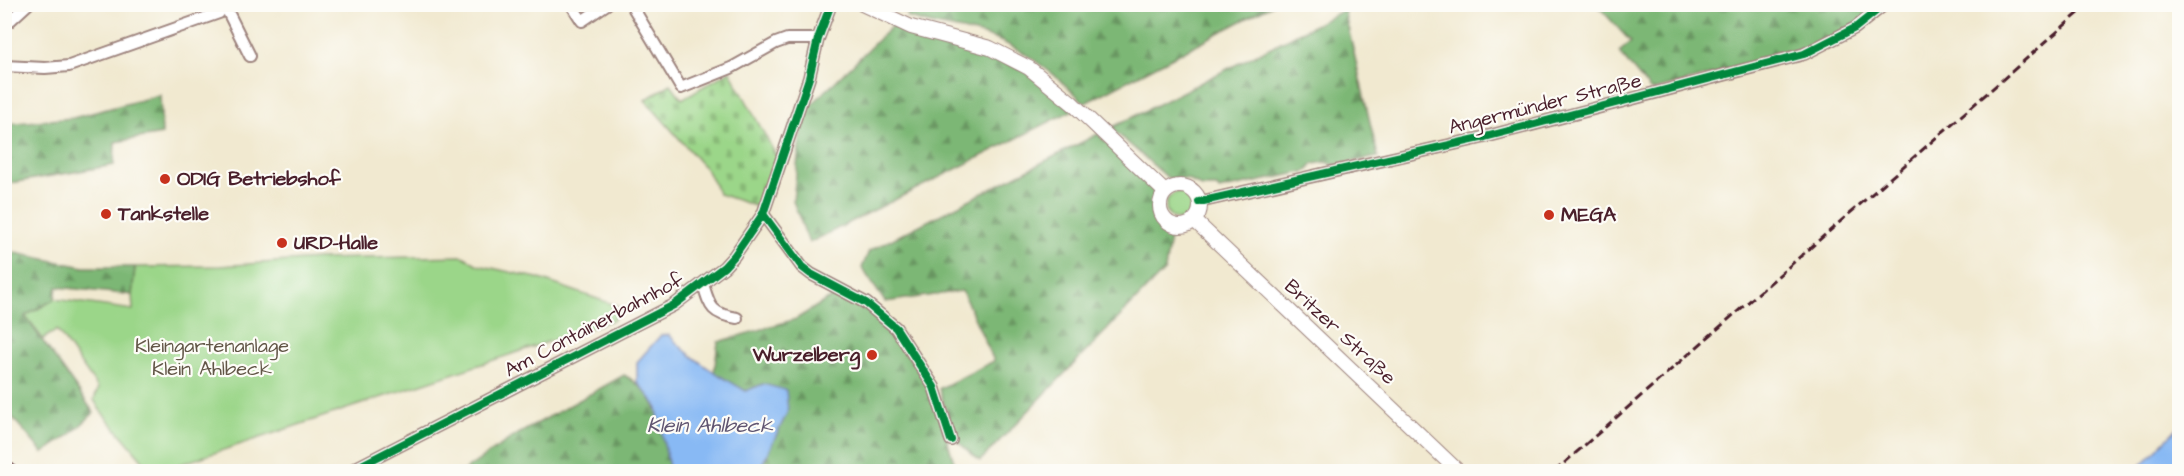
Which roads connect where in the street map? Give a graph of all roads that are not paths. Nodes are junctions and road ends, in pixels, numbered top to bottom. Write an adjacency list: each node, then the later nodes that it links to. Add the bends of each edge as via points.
1 (28, 4): 9 (street)
2 (571, 4): 3 (street, via 582,21)
3 (607, 4)
4 (631, 4): 10 (street, via 681,88 787,39)
5 (831, 4): 10 (street, Am Containerbahnhof)
6 (862, 4): 13 (main road, via 911,27 990,48 1029,68 1072,103)
7 (1885, 4): 14 (street, Angermünder Straße, via 1855,28 1804,54 1485,137)
8 (225, 5): 11 (street); 12 (street, via 219,13 69,66)
9 (4, 26)
10 (818, 39): 15 (street, Am Containerbahnhof, via 809,78)
11 (250, 56)
12 (4, 66)
13 (1165, 192): 14 (main road, via 1176,186 1188,187); 16 (main road, via 1159,207 1167,221 1182,226)
14 (1200, 202): 16 (main road)
15 (763, 214): 17 (street, Am Containerbahnhof, via 734,256); 19 (street, via 810,274 866,303 896,328 934,387)
16 (1194, 220): 21 (main road, Britzer Straße)
17 (703, 284): 18 (street, via 710,307); 20 (street, Am Containerbahnhof, via 674,305)
18 (737, 318)
19 (951, 440)
20 (348, 471)
21 (1460, 471)

